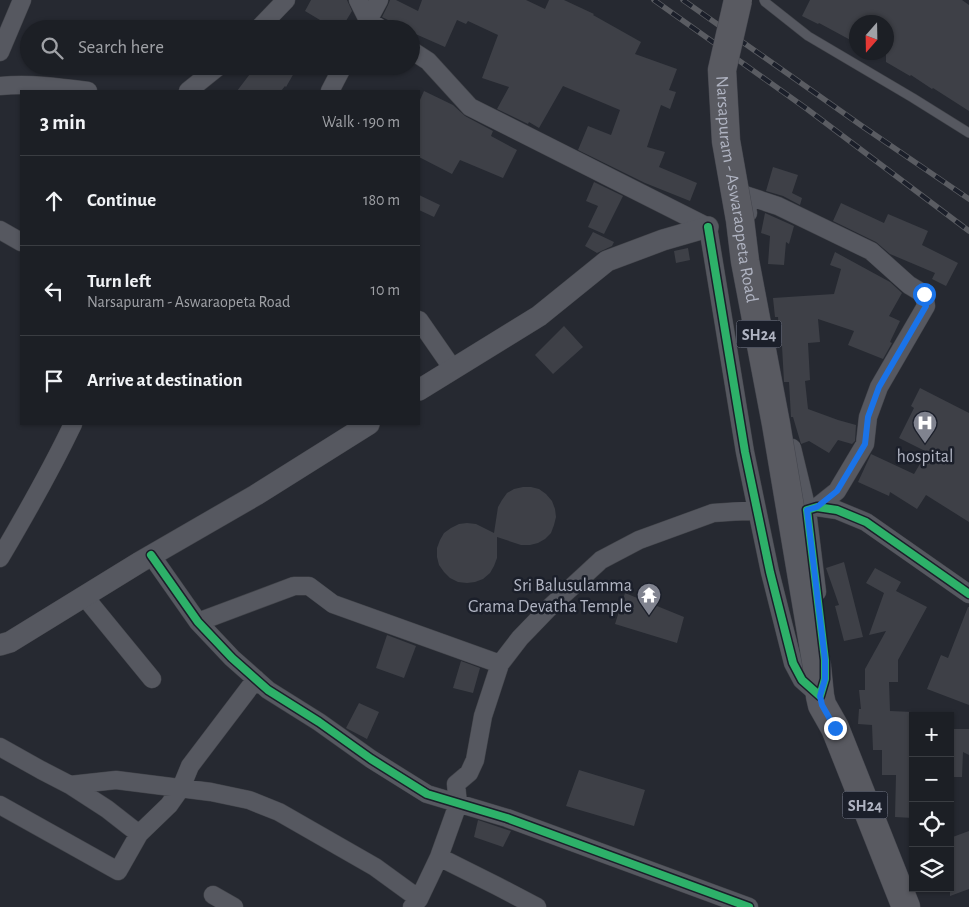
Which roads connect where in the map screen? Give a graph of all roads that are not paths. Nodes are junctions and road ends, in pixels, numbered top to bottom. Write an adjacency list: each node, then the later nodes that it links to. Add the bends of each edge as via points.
1 (22, 0): 10 (street)
2 (286, 0): 7 (street)
3 (358, 0): 8 (street)
4 (379, 0): 9 (street)
5 (738, 0): 38 (main road, Narsapuram - Aswaraopeta Road / SH24, bridge, via 722,70 726,141)
6 (764, 0): 18 (lane, via 808,36)
7 (267, 20)
8 (368, 20)
9 (373, 20)
10 (0, 52)
11 (420, 56): 19 (street, via 470,107)
12 (208, 75): 16 (street)
13 (338, 75): 17 (street)
14 (0, 86): 15 (street)
15 (79, 90)
16 (189, 90)
17 (331, 90)
18 (969, 133)
19 (708, 227): 23 (street, via 607,261 539,316); 28 (street)
20 (0, 230): 21 (street)
21 (20, 241)
22 (420, 321): 23 (street)
23 (453, 369): 24 (street)
24 (420, 389)
25 (73, 425): 30 (street)
26 (367, 425): 29 (street, via 256,495)
27 (812, 509): 27 (street, via 789,432 745,195 778,206 871,251 924,294 926,300 926,306 879,387 868,417 865,444 837,491); 31 (street, via 837,510 866,522); 38 (street, via 825,660)
28 (757, 510): 35 (street, via 713,513 639,540 601,560 531,626); 38 (street, via 793,663 802,680)
29 (151, 555): 32 (street); 33 (street)
30 (0, 558)
31 (969, 594)
32 (84, 596): 34 (street); 36 (street)
33 (198, 622): 35 (street, via 294,586 309,586 333,604); 37 (street)
34 (0, 645)
35 (500, 664): 43 (street, via 483,716 475,760 469,773 456,784)
36 (152, 679)
37 (256, 680): 41 (street, via 190,766); 43 (street, via 427,794)
38 (821, 700): 51 (main road, Narsapuram - Aswaraopeta Road / SH24, via 822,737); 52 (main road, Narsapuram - Aswaraopeta Road / SH24)
39 (0, 747): 40 (street)
40 (70, 785): 41 (street, via 116,780); 44 (street)
41 (181, 788): 44 (street, via 169,805); 47 (street, via 248,800 279,812 375,866)
42 (0, 804): 44 (street, via 118,871)
43 (458, 804): 45 (street); 50 (street, via 507,818)
44 (139, 834)
45 (439, 857): 47 (street); 49 (street)
46 (213, 895): 48 (street)
47 (416, 903)
48 (234, 907)
49 (537, 907)
50 (749, 907)
51 (888, 907)
52 (906, 907)

